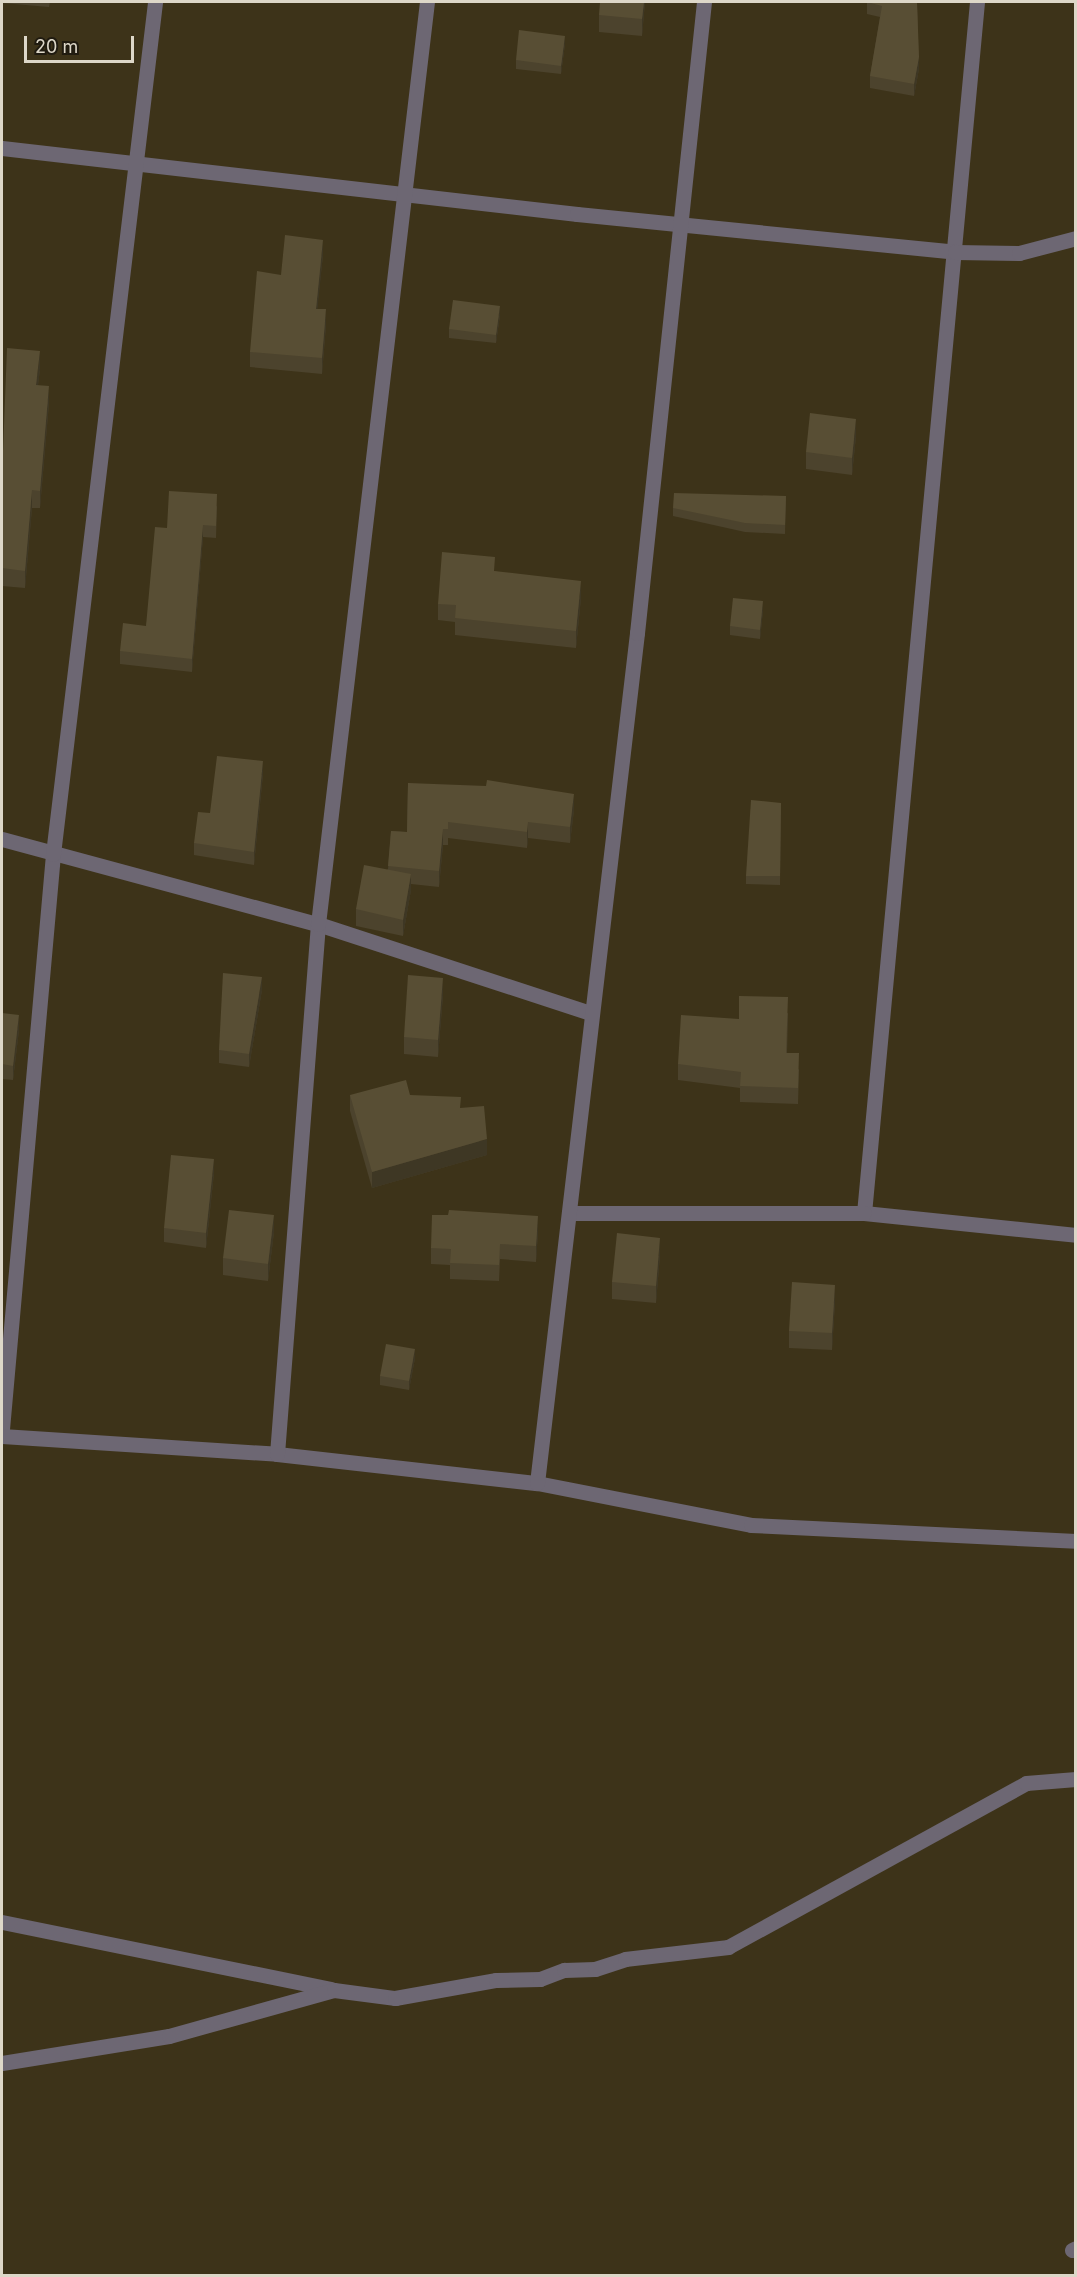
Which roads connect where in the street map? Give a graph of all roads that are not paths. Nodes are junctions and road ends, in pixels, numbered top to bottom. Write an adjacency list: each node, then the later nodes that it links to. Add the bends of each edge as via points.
1 (155, 2): 6 (street)
2 (427, 2): 7 (street)
3 (704, 2): 8 (street)
4 (977, 2): 10 (street)
5 (2, 148): 6 (street)
6 (137, 164): 7 (street); 12 (street)
7 (406, 195): 8 (street); 13 (street)
8 (679, 222): 10 (street); 14 (street, via 637,633)
9 (1076, 238): 10 (street, via 1019,253)
10 (955, 252): 16 (street)
11 (2, 839): 12 (street)
12 (53, 854): 13 (street); 18 (street)
13 (318, 924): 14 (street); 20 (street)
14 (590, 1013): 15 (street)
15 (569, 1213): 16 (street); 21 (street)
16 (864, 1214): 17 (street)
17 (1076, 1235)
18 (2, 1429)
19 (2, 1436): 20 (street)
20 (277, 1454): 21 (street)
21 (537, 1483): 22 (street, via 752,1524)
22 (1076, 1541)
23 (1076, 1779): 25 (street, via 1026,1783 728,1947 625,1959 595,1969 564,1970 540,1979 496,1980 395,1998)
24 (2, 1922): 25 (street)
25 (334, 1990): 26 (street, via 169,2036)
26 (2, 2062)

